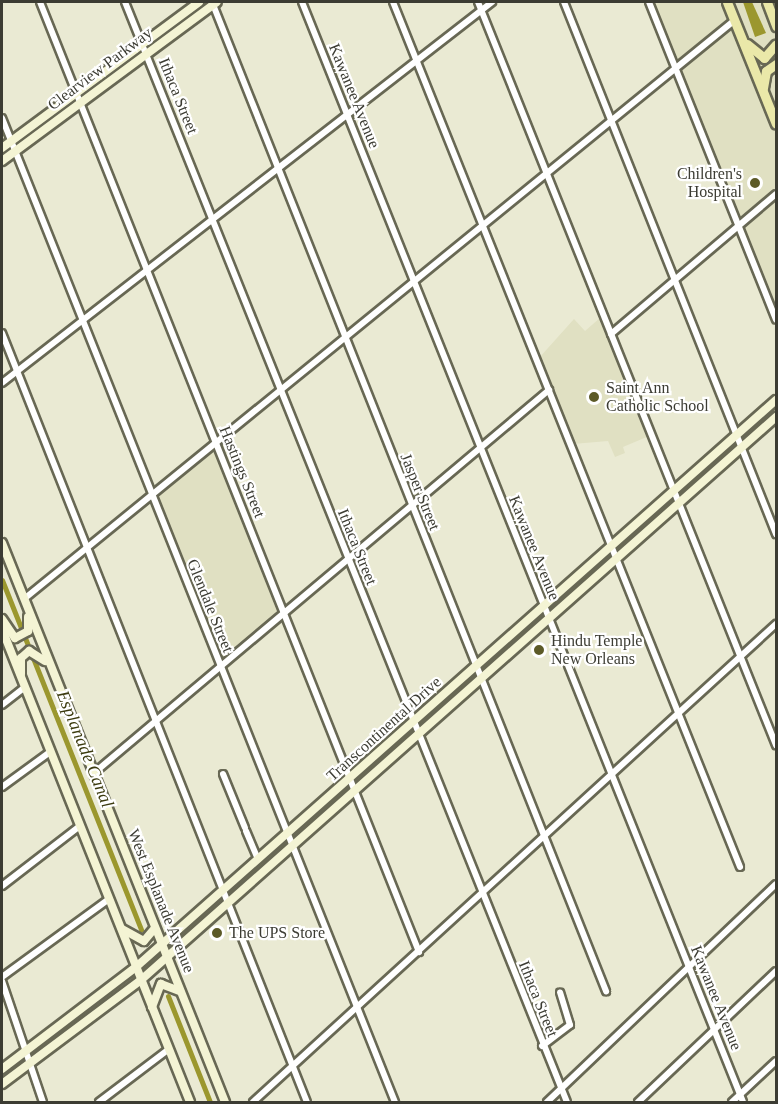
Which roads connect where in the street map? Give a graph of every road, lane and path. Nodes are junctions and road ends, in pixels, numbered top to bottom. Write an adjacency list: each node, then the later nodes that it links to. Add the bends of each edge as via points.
1 (40, 2): 26 (street, Hastings Street)
2 (125, 2): 17 (street, Ithaca Street)
3 (199, 2): 17 (street, Clearview Parkway)
4 (214, 2): 19 (street, Clearview Parkway); 36 (street, Jasper Street)
5 (302, 2): 28 (street, Kawanee Avenue)
6 (393, 2): 22 (street)
7 (478, 2): 13 (street)
8 (492, 2): 13 (street)
9 (564, 2): 30 (street)
10 (649, 2): 24 (street)
11 (727, 2): 14 (main road)
12 (767, 2): 15 (main road)
13 (481, 10): 22 (street); 37 (street)
14 (735, 20): 16 (main road); 24 (street)
15 (777, 26)
16 (742, 38): 21 (main road); 25 (main road)
17 (142, 43): 19 (street, Ithaca Street); 26 (street, Clearview Parkway)
18 (777, 44): 21 (main road)
19 (146, 54): 27 (street, Clearview Parkway); 39 (street, Ithaca Street)
20 (777, 56): 21 (main road)
21 (764, 58)
22 (417, 61): 28 (street); 40 (street)
23 (777, 64): 25 (main road, via 766,71)
24 (675, 67): 30 (street); 41 (street)
25 (763, 90): 31 (main road)
26 (76, 93): 27 (street, Hastings Street); 32 (street, Clearview Parkway)
27 (80, 103): 34 (street, Clearview Parkway); 42 (street, Hastings Street)
28 (347, 113): 36 (street); 44 (street, Kawanee Avenue)
29 (2, 118): 32 (street, Glendale Street)
30 (611, 120): 37 (street); 43 (street)
31 (777, 124)
32 (11, 141): 33 (street, Clearview Parkway); 34 (street, Glendale Street)
33 (2, 148)
34 (15, 151): 35 (street, Clearview Parkway); 46 (street, Glendale Street)
35 (2, 161)
36 (277, 169): 39 (street); 49 (street, Jasper Street)
37 (547, 173): 40 (street); 48 (street)
38 (777, 194): 41 (street)
39 (213, 220): 42 (street); 53 (street, Ithaca Street)
40 (482, 225): 44 (street); 52 (street)
41 (739, 225): 43 (street); 45 (street)
42 (147, 270): 46 (street); 57 (street, Hastings Street)
43 (675, 280): 48 (street); 56 (street)
44 (414, 282): 49 (street); 58 (street, Kawanee Avenue)
45 (777, 320)
46 (82, 322): 50 (street); 61 (street, Glendale Street)
47 (2, 333): 50 (street)
48 (611, 334): 60 (street)
49 (344, 337): 53 (street); 63 (street, Jasper Street)
50 (17, 372): 51 (street); 67 (street)
51 (2, 383)
52 (549, 390): 58 (street); 66 (street)
53 (280, 391): 57 (street); 68 (street, Ithaca Street)
54 (777, 400): 56 (street, Transcontinental Drive)
55 (777, 417): 59 (street, Transcontinental Drive)
56 (737, 435): 59 (street); 60 (street, Transcontinental Drive)
57 (216, 443): 61 (street); 72 (street, Hastings Street)
58 (479, 446): 63 (street); 71 (street, Kawanee Avenue)
59 (742, 446): 62 (street, Transcontinental Drive); 64 (street)
60 (674, 491): 62 (street); 66 (street, Transcontinental Drive)
61 (152, 497): 67 (street); 79 (street, Glendale Street)
62 (678, 503): 69 (street, Transcontinental Drive); 77 (street)
63 (411, 505): 68 (street); 78 (street, Jasper Street)
64 (777, 534)
65 (2, 543): 70 (street, West Esplanade Avenue)
66 (611, 547): 69 (street); 71 (street, Transcontinental Drive)
67 (88, 549): 70 (street); 85 (street)
68 (348, 559): 72 (street); 86 (street, Ithaca Street)
69 (615, 559): 73 (street, Transcontinental Drive); 84 (street)
70 (26, 603): 74 (street, via 23,636 7,632); 80 (street, West Esplanade Avenue)
71 (543, 607): 73 (street, Kawanee Avenue); 78 (street, Transcontinental Drive)
72 (284, 614): 79 (street); 93 (street, Hastings Street)
73 (548, 618): 81 (street, Transcontinental Drive); 92 (street, Kawanee Avenue)
74 (2, 619)
75 (777, 624): 77 (street)
76 (2, 629): 82 (street)
77 (740, 657): 84 (street); 88 (street)
78 (475, 667): 81 (street, Jasper Street); 86 (street, Transcontinental Drive)
79 (221, 668): 85 (street); 97 (street, Glendale Street)
80 (55, 676): 82 (street, via 33,651 21,658); 90 (street, West Esplanade Avenue)
81 (480, 679): 87 (street, Transcontinental Drive); 98 (street, Jasper Street)
82 (23, 684): 83 (street); 89 (street)
83 (2, 705)
84 (678, 714): 92 (street); 101 (street)
85 (156, 722): 90 (street); 104 (street)
86 (413, 722): 87 (street, Ithaca Street); 93 (street, Transcontinental Drive)
87 (417, 734): 95 (street, Transcontinental Drive); 105 (street, Ithaca Street)
88 (777, 745)
89 (50, 752): 94 (street); 96 (street)
90 (94, 773): 111 (street, West Esplanade Avenue)
91 (223, 774): 100 (street)
92 (610, 777): 98 (street); 116 (street, Kawanee Avenue)
93 (350, 778): 95 (street, Hastings Street); 97 (street, Transcontinental Drive)
94 (2, 787)
95 (354, 788): 99 (street, Transcontinental Drive); 113 (street, Hastings Street)
96 (80, 826): 103 (street); 106 (street)
97 (287, 834): 99 (street, Glendale Street); 100 (street, Transcontinental Drive)
98 (544, 838): 105 (street); 120 (street, Jasper Street)
99 (292, 845): 107 (street, Transcontinental Drive); 124 (street, Glendale Street)
100 (258, 859): 104 (street, Transcontinental Drive)
101 (740, 867)
102 (777, 884): 116 (street)
103 (2, 886)
104 (224, 890): 107 (street); 108 (street, Transcontinental Drive)
105 (481, 895): 113 (street); 126 (street, Ithaca Street)
106 (109, 898): 110 (street); 118 (street)
107 (228, 902): 109 (street, Transcontinental Drive); 132 (street)
108 (208, 903): 109 (street, via 212,909); 112 (street, Transcontinental Drive)
109 (205, 922): 114 (street, Transcontinental Drive)
110 (122, 928): 111 (street, via 144,941); 115 (street)
111 (155, 928): 112 (street, West Esplanade Avenue)
112 (161, 943): 114 (street, West Esplanade Avenue); 115 (street, Transcontinental Drive)
113 (419, 952): 124 (street)
114 (166, 956): 119 (street, Transcontinental Drive); 122 (street, West Esplanade Avenue)
115 (136, 967): 119 (street); 128 (street, Transcontinental Drive)
116 (689, 967): 125 (street, Kawanee Avenue); 134 (street)
117 (777, 971): 125 (street)
118 (2, 979): 128 (street)
119 (141, 980): 123 (street); 130 (street, Transcontinental Drive)
120 (606, 991)
121 (560, 992): 126 (street, via 570,1025)
122 (183, 996): 123 (street, via 173,985 161,984); 139 (street, West Esplanade Avenue)
123 (152, 1007): 127 (street)
124 (356, 1010): 132 (street); 142 (street, Glendale Street)
125 (715, 1030): 135 (street, Kawanee Avenue); 145 (street)
126 (542, 1046): 134 (street, Ithaca Street)
127 (169, 1049): 137 (street); 138 (street)
128 (25, 1050): 130 (street); 131 (street, Transcontinental Drive)
129 (777, 1061): 135 (street)
130 (29, 1064): 133 (street, Transcontinental Drive); 136 (street)
131 (2, 1068)
132 (293, 1068): 140 (street); 141 (street)
133 (2, 1084)
134 (561, 1089): 143 (street); 144 (street, Ithaca Street)
135 (740, 1095): 146 (street); 147 (street, Kawanee Avenue)
136 (43, 1102)
137 (99, 1102)
138 (190, 1102)
139 (225, 1102)
140 (253, 1102)
141 (307, 1102)
142 (395, 1102)
143 (548, 1102)
144 (567, 1102)
145 (638, 1102)
146 (732, 1102)
147 (743, 1102)

